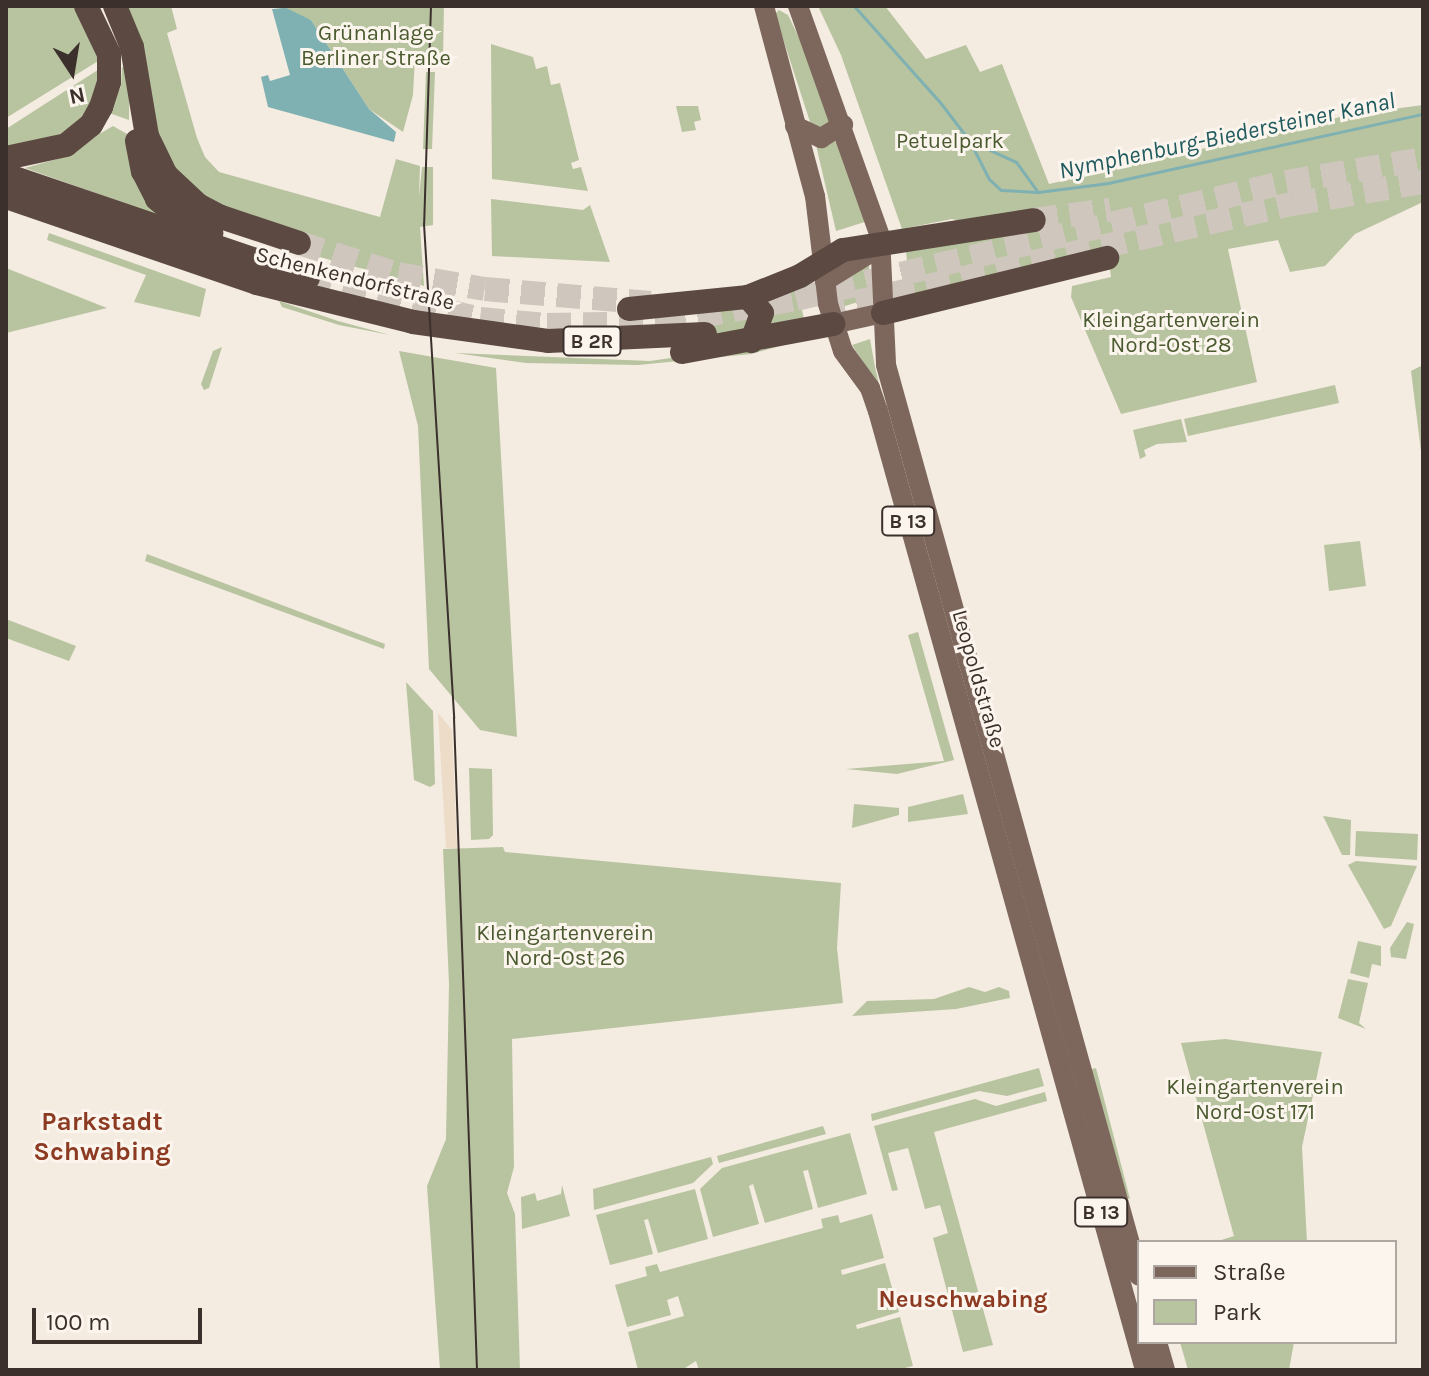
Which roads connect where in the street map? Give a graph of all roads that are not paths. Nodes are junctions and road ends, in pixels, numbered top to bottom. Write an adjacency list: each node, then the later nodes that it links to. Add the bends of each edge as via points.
1 (86, 6): 9 (highway, via 109,54 109,82 101,107 91,125 66,145)
2 (115, 6): 6 (highway, via 132,47)
3 (765, 6): 8 (main road, Leopoldstraße)
4 (783, 6): 5 (main road)
5 (802, 15): 7 (main road, Leopoldstraße)
6 (139, 106): 14 (highway, via 156,159 178,190 221,217); 16 (highway, via 138,150 157,199 195,227)
7 (843, 125): 8 (main road, via 821,138); 15 (main road, Leopoldstraße)
8 (795, 126): 18 (main road, Leopoldstraße, via 815,196)
9 (6, 158)
10 (6, 175): 11 (highway, Schenkendorfstraße)
11 (54, 193): 16 (highway, via 97,199); 16 (highway, Schenkendorfstraße, via 311,273)
12 (6, 197): 20 (highway, Schenkendorfstraße / B 2R)
13 (1034, 220): 15 (highway)
14 (299, 243)
15 (882, 247): 18 (highway, via 854,248); 22 (main road, Leopoldstraße)
16 (266, 254)
17 (1107, 258): 22 (highway)
18 (825, 271): 19 (highway); 23 (main road, Leopoldstraße)
19 (748, 297): 21 (highway); 25 (highway, via 762,313)
20 (316, 301): 24 (highway, Schenkendorfstraße / B 2R, via 507,337 612,341); 25 (highway, via 338,314 400,332 536,354 656,355)
21 (629, 309)
22 (883, 313): 23 (main road); 26 (main road, Leopoldstraße / B 13, via 886,365)
23 (833, 324): 25 (highway); 27 (main road, Leopoldstraße / B 13, via 878,411)
24 (705, 334)
25 (752, 341)
26 (1137, 1269)
27 (1137, 1341)
28 (1138, 1344): 30 (main road, Leopoldstraße / B 13)
29 (1158, 1344): 31 (main road)
30 (1145, 1370)
31 (1165, 1370)

